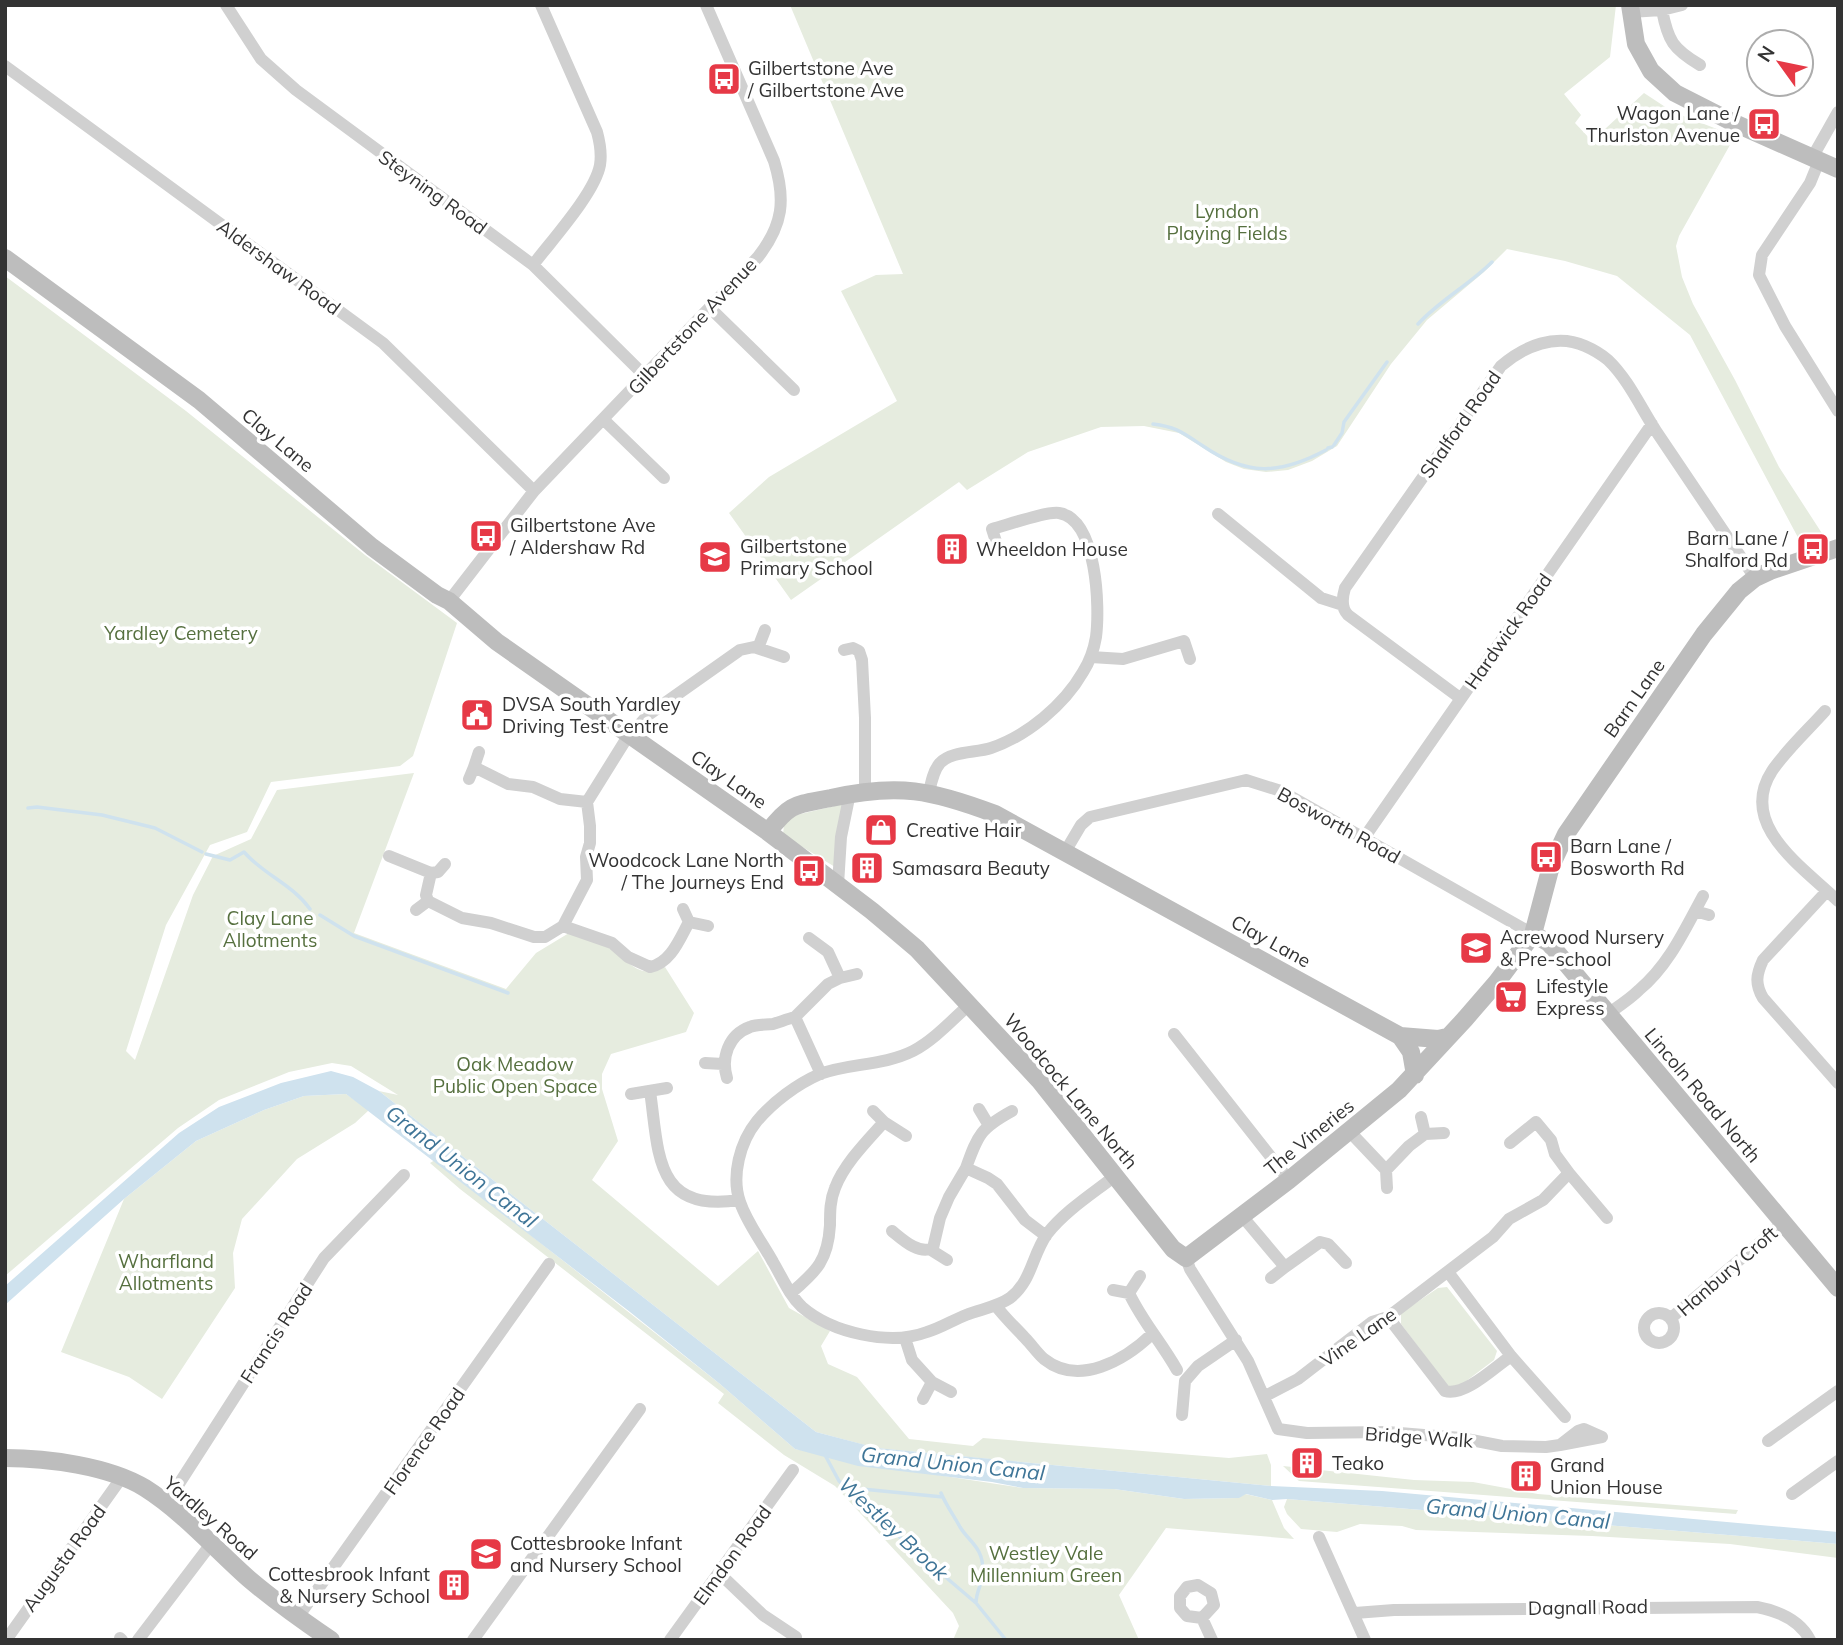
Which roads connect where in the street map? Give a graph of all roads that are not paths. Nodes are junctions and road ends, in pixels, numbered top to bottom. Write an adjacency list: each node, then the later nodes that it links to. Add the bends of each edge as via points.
1 (226, 5): 13 (street, Steyning Road, via 261,60 296,90)
2 (541, 5): 13 (street, via 597,132 601,162 591,186)
3 (706, 5): 14 (street, Gilbertstone Avenue, via 774,161 782,200 770,242)
4 (1682, 5): 6 (street)
5 (1630, 8): 6 (street); 10 (street, via 1636,44 1661,82 1732,122)
6 (1662, 10): 7 (street, via 1669,39)
7 (1700, 65)
8 (5, 66): 21 (street, Aldershaw Road, via 383,343)
9 (1838, 112): 10 (street)
10 (1816, 159): 11 (street); 17 (street, via 1810,183 1762,255 1759,275)
11 (1838, 169)
12 (5, 258): 26 (street, Clay Lane, via 199,400 372,547)
13 (533, 265): 15 (street, Steyning Road)
14 (709, 309): 15 (street, Gilbertstone Avenue); 16 (street)
15 (645, 376): 18 (street, Gilbertstone Avenue)
16 (794, 390)
17 (1838, 411)
18 (604, 420): 20 (street); 21 (street, Gilbertstone Avenue)
19 (1652, 424): 25 (street, Shalford Road); 27 (street, Shalford Road, via 1607,360 1586,346 1562,340 1514,355 1501,366 1345,589); 34 (street, Hardwick Road)
20 (664, 478)
21 (534, 491): 26 (street, Gilbertstone Avenue)
22 (1218, 514): 27 (street, via 1321,598)
23 (998, 548): 32 (street, via 992,529 1057,512 1079,524 1097,584 1098,615)
24 (1838, 548): 25 (street, Barn Lane)
25 (1755, 578): 59 (street, Barn Lane, via 1717,617 1566,834 1551,866)
26 (449, 601): 36 (street, Clay Lane, via 497,642)
27 (1343, 605): 34 (street, via 1349,615)
28 (765, 630): 29 (street)
29 (758, 648): 31 (street); 36 (street, via 740,650 648,715)
30 (844, 650): 38 (street, via 853,648 862,660 865,718)
31 (784, 657)
32 (1091, 657): 33 (street, via 1123,659 1184,641); 39 (street, via 1065,694 1025,732 940,763)
33 (1190, 659)
34 (1460, 698): 42 (street, Hardwick Road)
35 (1825, 711): 48 (street, via 1772,771 1763,792 1762,812 1771,835)
36 (629, 735): 40 (street); 41 (street, Clay Lane)
37 (479, 752): 40 (street, via 471,773 560,799)
38 (857, 792): 39 (street, Clay Lane); 41 (street, Clay Lane, via 786,809); 47 (street, via 841,837)
39 (929, 793): 43 (street, Clay Lane, via 995,814)
40 (587, 802): 57 (street, via 587,880)
41 (768, 832): 47 (street, Woodcock Lane North)
42 (1364, 838): 43 (street, Bosworth Road, via 1281,791 1246,780 1090,817); 59 (street, Bosworth Road)
43 (1065, 852): 67 (street, Clay Lane)
44 (389, 856): 46 (street)
45 (445, 864): 46 (street)
46 (431, 873): 50 (street)
47 (838, 885): 63 (street, Woodcock Lane North, via 917,950)
48 (1827, 891): 51 (street); 74 (street, via 1763,960 1756,983 1763,998)
49 (1703, 896): 54 (street)
50 (428, 901): 53 (street); 57 (street, via 462,918 534,937 545,937)
51 (1838, 901)
52 (683, 909): 56 (street)
53 (416, 910)
54 (1695, 911): 55 (street); 64 (street, via 1661,967)
55 (1709, 915)
56 (690, 922): 57 (street, via 669,956 650,967 612,943); 58 (street)
57 (564, 926)
58 (708, 926)
59 (1533, 934): 64 (street, Lincoln Road North, via 1549,943); 68 (street)
60 (809, 939): 62 (street, via 828,952)
61 (857, 974): 62 (street)
62 (840, 978): 65 (street)
63 (970, 1004): 71 (street, via 913,1051); 93 (street, Woodcock Lane North, via 1039,1080)
64 (1609, 1013): 99 (street, Lincoln Road North)
65 (794, 1017): 70 (street, via 741,1032 725,1053); 71 (street)
66 (1174, 1034): 94 (street)
67 (1399, 1035): 68 (street, Clay Lane); 72 (street, via 1411,1052)
68 (1447, 1038): 72 (street, The Vineries)
69 (705, 1063): 70 (street)
70 (723, 1064): 73 (street)
71 (821, 1074): 96 (street, via 790,1091 756,1122 739,1160)
72 (1415, 1074): 84 (street, The Vineries)
73 (727, 1078)
74 (1838, 1083)
75 (667, 1088): 76 (street)
76 (650, 1091): 77 (street); 96 (street, via 658,1150 670,1183 704,1202)
77 (631, 1094)
78 (979, 1108): 83 (street)
79 (873, 1111): 82 (street)
80 (1012, 1111): 83 (street)
81 (1421, 1117): 86 (street)
82 (884, 1122): 87 (street); 113 (street, via 836,1185 829,1241 820,1265)
83 (988, 1124): 89 (street)
84 (1350, 1132): 90 (street); 94 (street, The Vineries)
85 (1444, 1133): 86 (street)
86 (1425, 1134): 90 (street)
87 (906, 1136)
88 (1510, 1143): 91 (street, via 1536,1122)
89 (966, 1168): 101 (street, via 997,1184 1025,1220); 102 (street, via 940,1218)
90 (1385, 1170): 95 (street)
91 (1569, 1173): 98 (street); 108 (street, Vine Lane, via 1543,1200 1508,1219 1493,1237)
92 (404, 1175): 139 (street, Francis Road, via 324,1258)
93 (1115, 1176): 101 (street); 103 (street, Woodcock Lane North, via 1173,1250)
94 (1289, 1180): 97 (street, The Vineries)
95 (1387, 1188)
96 (739, 1200): 113 (street)
97 (1242, 1216): 103 (street, The Vineries); 107 (street)
98 (1607, 1218)
99 (1783, 1223): 111 (street, Lincoln Road North); 117 (street, Hanbury Croft)
100 (892, 1231): 102 (street, via 908,1243)
101 (1046, 1236): 115 (street, via 1024,1284)
102 (931, 1250): 104 (street)
103 (1186, 1258): 120 (street, Woodcock Lane North)
104 (947, 1260)
105 (1346, 1263): 107 (street, via 1320,1242)
106 (549, 1264): 144 (street, Florence Road)
107 (1285, 1267): 110 (street)
108 (1448, 1272): 116 (street, Vine Lane); 121 (street)
109 (1140, 1276): 114 (street)
110 (1271, 1278)
111 (1838, 1288)
112 (1113, 1290): 114 (street)
113 (791, 1293): 119 (street, via 802,1307 829,1323 863,1335)
114 (1129, 1293): 118 (street)
115 (996, 1306): 118 (street, via 1044,1359 1075,1370 1114,1363); 119 (street)
116 (1388, 1317): 121 (street, via 1445,1391 1453,1394); 126 (street, Vine Lane, via 1372,1322 1298,1379)
117 (1671, 1318)
118 (1152, 1335): 122 (street)
119 (905, 1338): 123 (street, via 912,1360)
120 (1236, 1340): 126 (street, Woodcock Lane North); 129 (street, via 1198,1366 1185,1381)
121 (1511, 1356): 130 (street)
122 (1177, 1370)
123 (932, 1382): 125 (street); 127 (street)
124 (1838, 1391): 132 (street)
125 (951, 1392)
126 (1265, 1396): 131 (street, Woodcock Lane North)
127 (923, 1399)
128 (640, 1409): 150 (street)
129 (1182, 1415)
130 (1565, 1417)
131 (1278, 1429): 133 (street, Bridge Walk, via 1387,1432 1502,1446)
132 (1768, 1441)
133 (1560, 1445)
134 (5, 1458): 137 (street, Yardley Road, via 70,1464)
135 (1838, 1461): 138 (street)
136 (793, 1470): 142 (street, Elmdon Road)
137 (122, 1477): 139 (street, Yardley Road); 147 (street, Augusta Road)
138 (1792, 1494)
139 (166, 1504): 141 (street, Yardley Road)
140 (1319, 1537): 143 (street)
141 (211, 1544): 144 (street, Yardley Road); 148 (street)
142 (719, 1573): 146 (street, via 763,1615); 151 (street, Elmdon Road)
143 (1355, 1613): 153 (street); 154 (street, Dagnall Road, via 1757,1607 1793,1621)
144 (298, 1617): 149 (street, Yardley Road)
145 (1202, 1618): 152 (street)
146 (796, 1637)
147 (6, 1640)
148 (138, 1640)
149 (331, 1640)
150 (472, 1640)
151 (670, 1640)
152 (1212, 1640)
153 (1365, 1640)
154 (1810, 1640)

